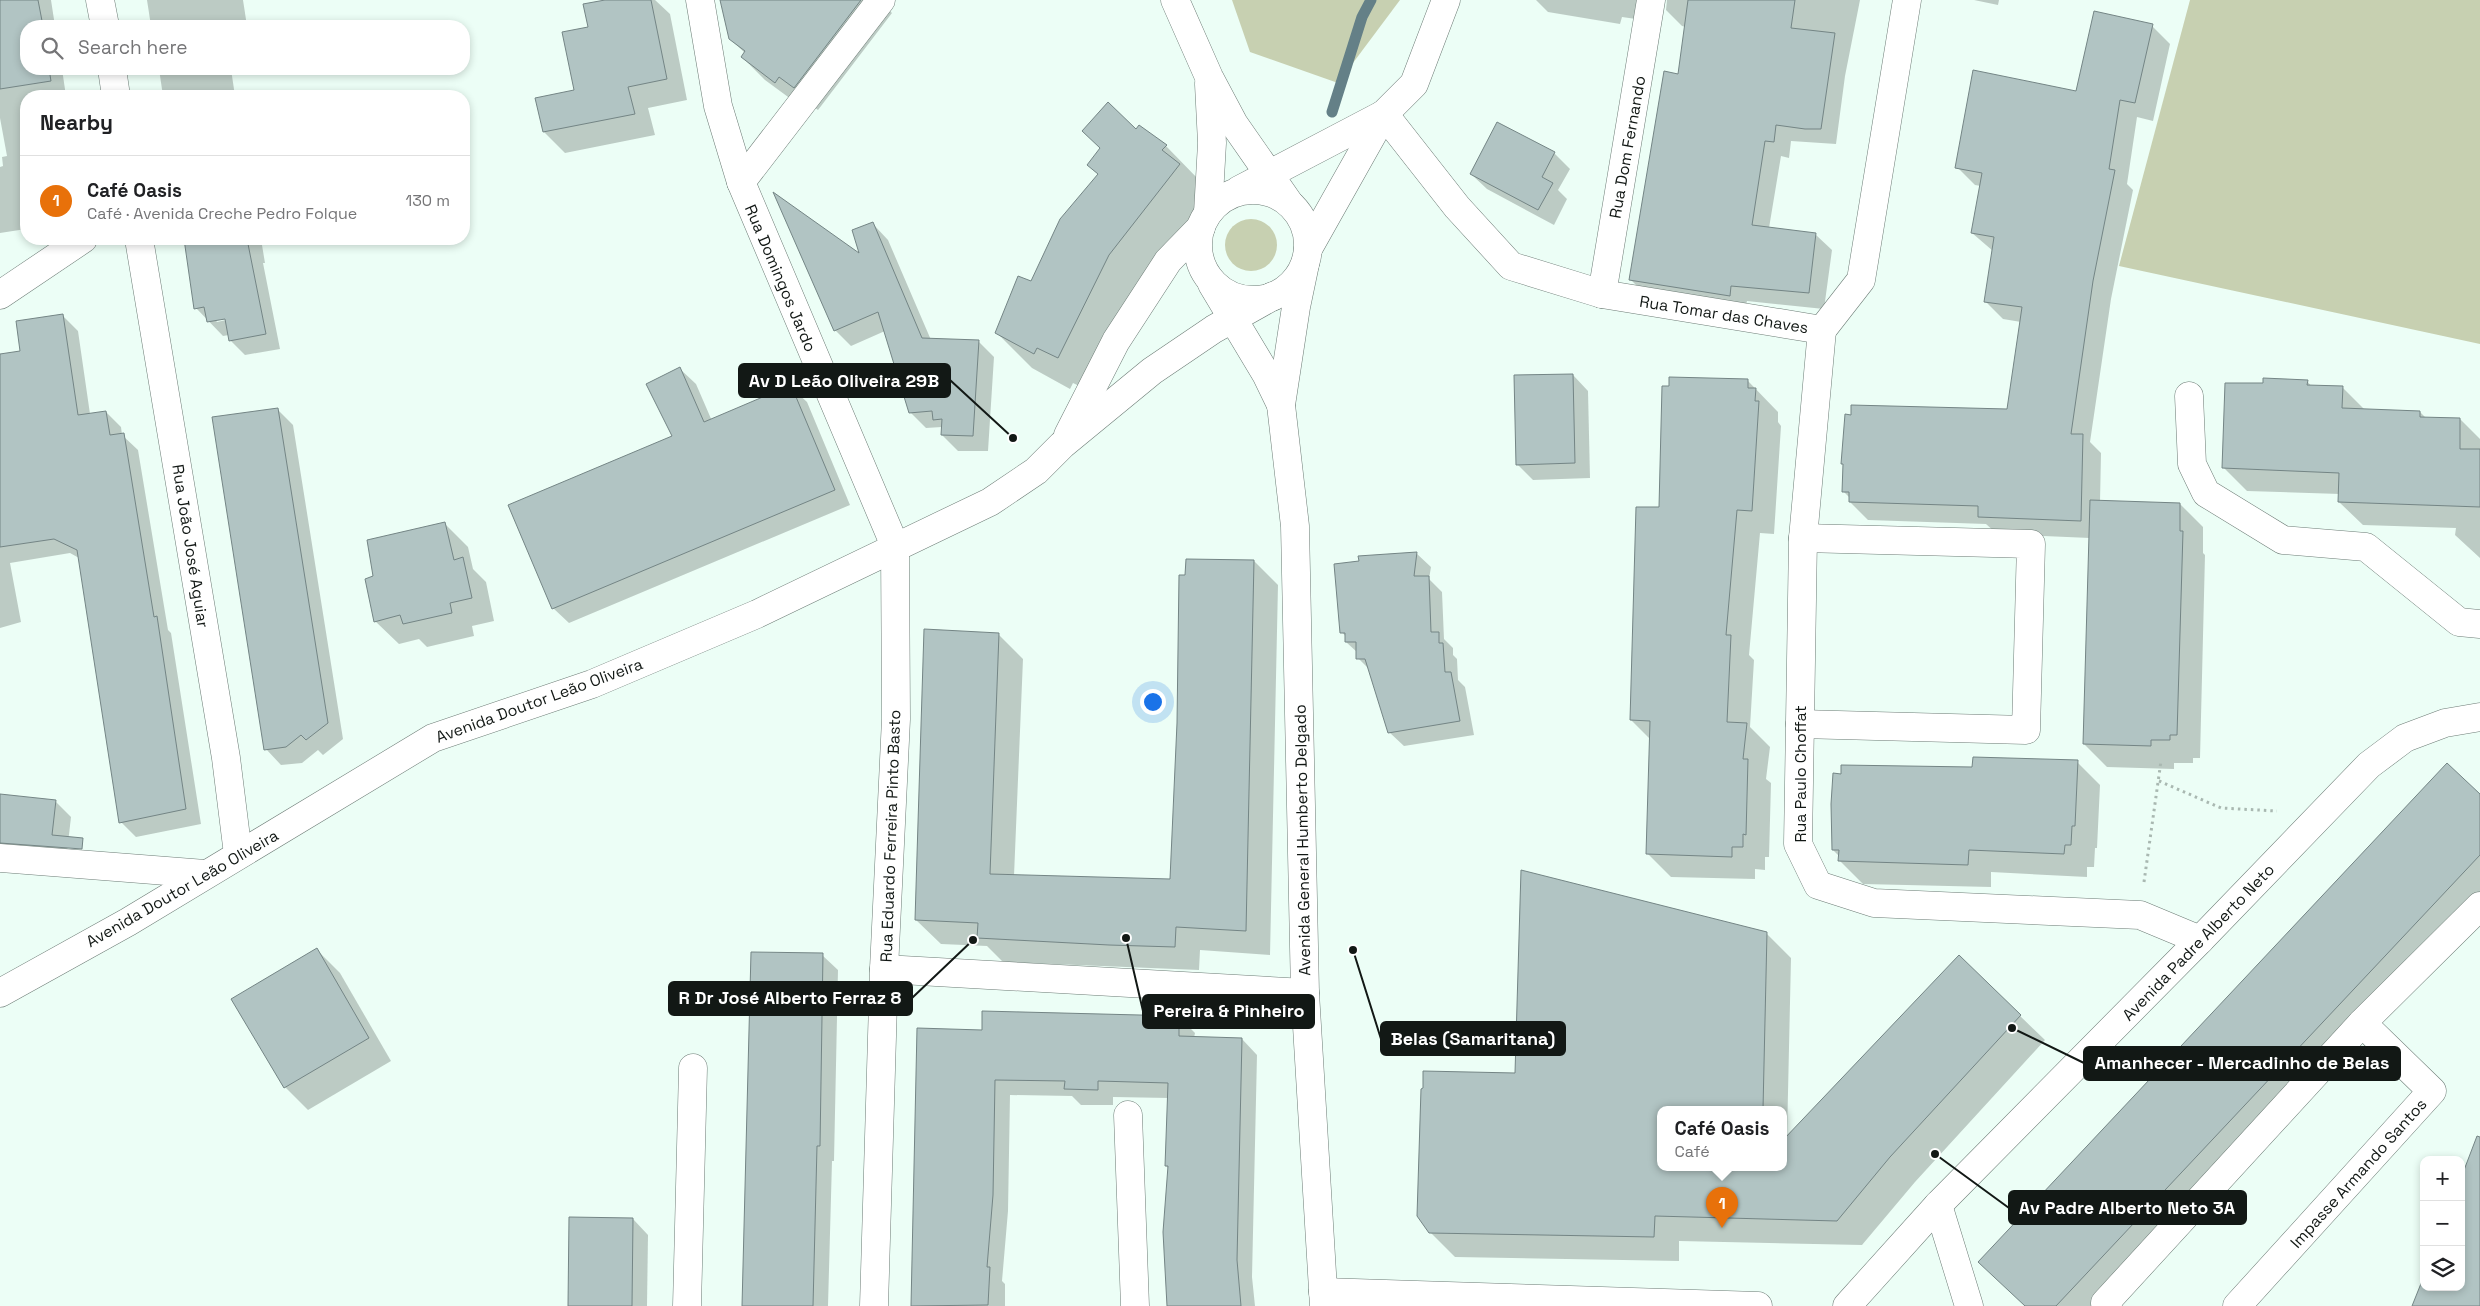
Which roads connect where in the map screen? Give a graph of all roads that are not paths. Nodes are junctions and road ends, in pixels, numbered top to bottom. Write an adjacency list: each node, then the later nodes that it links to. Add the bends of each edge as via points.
1 (100, 0): 8 (street)
2 (700, 0): 14 (street, Rua Domingos Jardo, via 718,106)
3 (881, 0): 14 (street)
4 (1175, 0): 10 (street)
5 (1446, 0): 12 (street, via 1414,84)
6 (1651, 0): 22 (street, Rua Dom Fernando)
7 (1907, 0): 26 (street, Rua Tomar das Chaves, via 1861,280)
8 (104, 20)
9 (113, 75): 11 (street)
10 (1209, 77): 13 (street, via 1234,124); 17 (street, via 1212,144)
11 (115, 90)
12 (1384, 114): 13 (street); 20 (street); 22 (street, Rua Tomar das Chaves, via 1457,206 1511,266)
13 (1269, 175): 15 (street); 16 (street)
14 (740, 182): 31 (street, Rua Domingos Jardo)
15 (1231, 194): 16 (street, via 1243,190 1268,191); 17 (street, via 1218,202)
16 (1289, 203): 20 (street, via 1307,232)
17 (1204, 220): 21 (street, via 1198,242); 29 (street, Avenida Doutor Leão Oliveira, via 1168,260 1116,341)
18 (75, 245): 23 (street)
19 (140, 245): 35 (street, Rua João José Aguiar, via 226,758)
20 (1306, 256): 24 (street, via 1292,283); 28 (street, Avenida General Humberto Delgado)
21 (1205, 272): 24 (street, via 1214,284 1242,299); 25 (street, Avenida General Humberto Delgado)
22 (1602, 294): 26 (street, Rua Tomar das Chaves)
23 (0, 295)
24 (1273, 296): 25 (street, Avenida Doutor Leão Oliveira)
25 (1233, 318): 28 (street, Avenida General Humberto Delgado); 29 (street, Avenida Doutor Leão Oliveira, via 1152,371)
26 (1822, 330): 30 (street, Rua Paulo Choffat)
27 (2189, 396): 32 (street, via 2192,464 2206,493 2283,540 2366,547 2460,622)
28 (1281, 405): 42 (street, Avenida General Humberto Delgado, via 1294,526)
29 (1062, 445): 31 (street, Avenida Doutor Leão Oliveira, via 1036,471 990,502)
30 (1803, 538): 34 (street, Rua Paulo Choffat); 34 (street, via 2031,544 2026,730)
31 (895, 546): 35 (street, Avenida Doutor Leão Oliveira, via 757,614 592,684 433,738); 40 (street, Rua Eduardo Ferreira Pinto Basto, via 896,719)
32 (2480, 624)
33 (2480, 717): 39 (street, Avenida Padre Alberto Neto, via 2445,724 2405,738 2370,765)
34 (1800, 724): 39 (street, Rua Paulo Choffat, via 1798,844 1818,885 1874,903 2140,915)
35 (238, 854): 37 (street, Avenida Doutor Leão Oliveira)
36 (0, 858): 37 (street)
37 (205, 874): 41 (street, Avenida Doutor Leão Oliveira, via 128,922)
38 (2480, 906): 43 (street)
39 (2200, 940): 46 (street, Avenida Padre Alberto Neto)
40 (884, 969): 42 (street); 50 (street, Rua Eduardo Ferreira Pinto Basto)
41 (0, 992)
42 (1305, 993): 47 (street, Avenida General Humberto Delgado)
43 (2362, 1023): 48 (street); 55 (street, Impasse Armando Santos, via 2432,1091)
44 (694, 1068): 49 (street)
45 (1128, 1115): 51 (street)
46 (1938, 1205): 53 (street, Avenida Padre Alberto Neto); 54 (street)
47 (1324, 1299): 52 (street)
48 (2105, 1305)
49 (687, 1306)
50 (874, 1306)
51 (1135, 1306)
52 (1758, 1306)
53 (1847, 1306)
54 (1968, 1306)
55 (2237, 1306)

